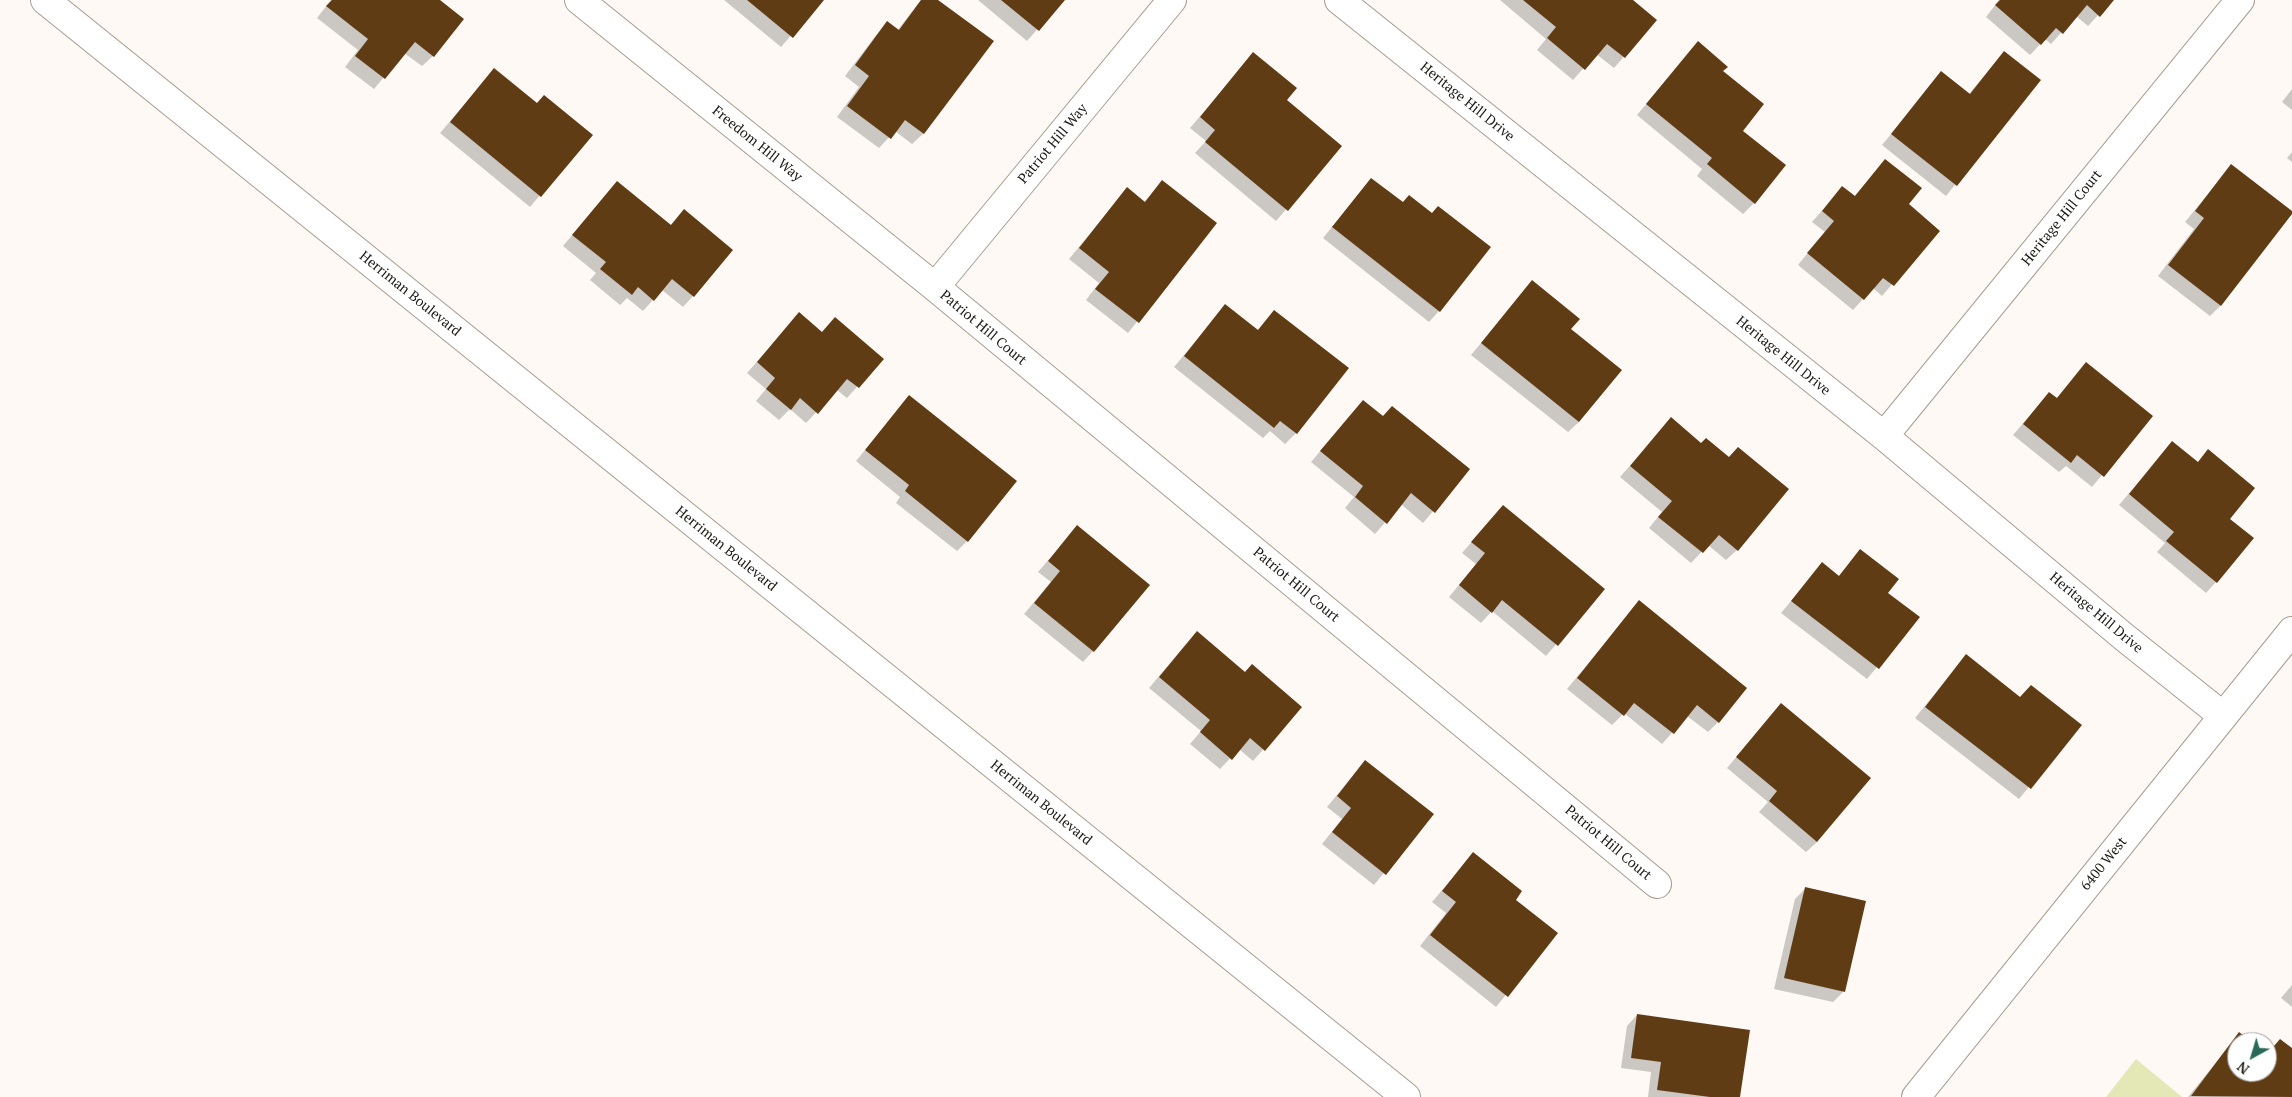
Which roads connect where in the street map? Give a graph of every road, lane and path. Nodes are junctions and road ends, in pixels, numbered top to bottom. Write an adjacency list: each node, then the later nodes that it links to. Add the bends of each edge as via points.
1 (45, 0): 11 (street, Herriman Boulevard)
2 (579, 0): 6 (street, Freedom Hill Way)
3 (1172, 0): 6 (street, Patriot Hill Way)
4 (1339, 0): 7 (street, Heritage Hill Drive)
5 (2240, 0): 7 (street, Heritage Hill Court)
6 (935, 287): 10 (street, Patriot Hill Court)
7 (1884, 436): 9 (street, Heritage Hill Drive)
8 (2292, 631): 9 (street, 6400 West)
9 (2223, 716): 12 (street, 6400 West)
10 (1657, 884)
11 (1406, 1097)
12 (1916, 1097)

